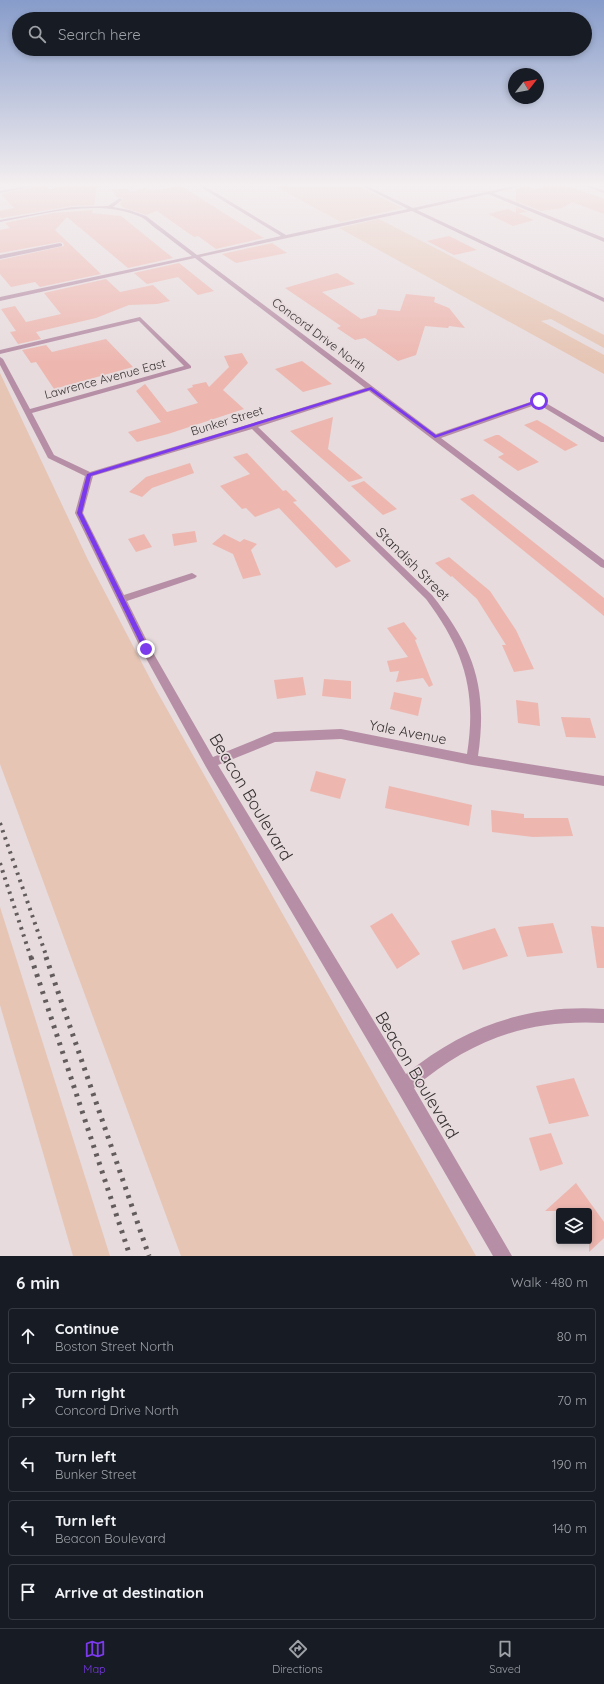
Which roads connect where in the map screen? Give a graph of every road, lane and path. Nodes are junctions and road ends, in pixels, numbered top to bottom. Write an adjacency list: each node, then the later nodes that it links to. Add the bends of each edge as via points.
1 (60, 245): 5 (street)
2 (182, 245): 6 (street, Concord Drive North)
3 (250, 245): 6 (street)
4 (488, 245): 8 (street)
5 (0, 256)
6 (197, 256): 7 (street); 11 (street, Concord Drive North)
7 (0, 300)
8 (604, 300)
9 (0, 352): 12 (street, Lawrence Avenue East, via 140,319 189,367)
10 (0, 359): 12 (street)
11 (371, 388): 13 (street, Bunker Street); 14 (street, Concord Drive North)
12 (27, 412): 16 (street, via 51,456)
13 (253, 426): 16 (street, Bunker Street); 20 (street, Standish Street, via 429,597 453,630 470,668 474,690 477,715)
14 (435, 437): 15 (street, via 539,401); 17 (street, Concord Drive North)
15 (604, 440)
16 (89, 475): 19 (street, Beacon Boulevard, via 80,513)
17 (604, 565)
18 (192, 576): 19 (street)
19 (121, 600): 21 (street, Beacon Boulevard)
20 (472, 760): 21 (street, Yale Avenue, via 341,734 274,738); 22 (street, Yale Avenue)
21 (210, 763): 24 (street, Beacon Boulevard)
22 (604, 780)
23 (604, 1016): 24 (street, via 545,1017 501,1028 453,1049)
24 (404, 1086): 25 (street, Beacon Boulevard)
25 (503, 1256)

